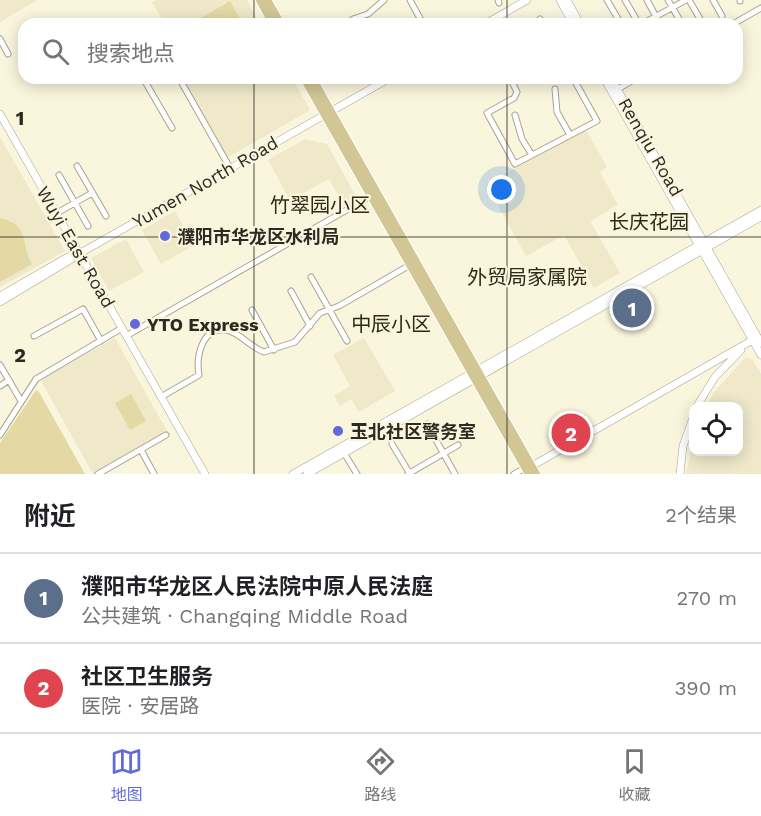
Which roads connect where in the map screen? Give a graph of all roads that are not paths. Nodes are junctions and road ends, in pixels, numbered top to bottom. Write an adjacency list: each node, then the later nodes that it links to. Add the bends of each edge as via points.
1 (260, 0): 18 (main road)
2 (267, 0): 19 (main road)
3 (384, 0): 20 (street, via 368,14)
4 (411, 0): 21 (street)
5 (527, 0): 22 (street)
6 (560, 0): 23 (street)
7 (567, 0): 24 (street)
8 (607, 0): 25 (street)
9 (625, 0): 26 (street)
10 (647, 0): 17 (street)
11 (668, 0): 14 (street)
12 (688, 0): 14 (street); 28 (street)
13 (713, 0): 16 (street)
14 (672, 8): 17 (street); 27 (street)
15 (761, 8): 29 (street)
16 (722, 16)
17 (656, 17)
18 (270, 18)
19 (278, 18)
20 (355, 18)
21 (420, 18)
22 (496, 18)
23 (570, 18)
24 (577, 18)
25 (618, 18)
26 (636, 18)
27 (678, 18)
28 (699, 18)
29 (743, 18)
30 (0, 39): 31 (street)
31 (8, 54)
32 (146, 84): 48 (street)
33 (182, 84): 52 (street)
34 (308, 84): 44 (main road)
35 (315, 84): 44 (main road)
36 (379, 84): 44 (street, Yumen North Road)
37 (513, 84): 50 (street, via 517,92 514,98 487,113 515,164)
38 (578, 84): 49 (street, via 597,121)
39 (609, 84): 43 (street, Renqiu Road)
40 (613, 84): 43 (street, Renqiu Road)
41 (627, 84): 43 (street)
42 (555, 89): 49 (street, via 557,112)
43 (615, 91): 62 (street, Renqiu Road)
44 (328, 113): 52 (street, Yumen North Road); 55 (main road); 80 (main road)
45 (0, 114): 58 (street, Wuyi East Road)
46 (515, 115): 50 (street)
47 (0, 122): 63 (street, Wuyi East Road)
48 (172, 128)
49 (570, 135): 50 (street)
50 (532, 155)
51 (77, 166): 54 (street)
52 (230, 168): 63 (street, Yumen North Road)
53 (59, 175): 56 (street)
54 (92, 193): 56 (street); 59 (street)
55 (371, 196): 64 (main road); 72 (street)
56 (75, 203): 58 (street); 61 (street)
57 (761, 210): 62 (street)
58 (57, 213): 63 (street, Wuyi East Road)
59 (105, 216)
60 (761, 217): 62 (street)
61 (88, 226)
62 (704, 246): 74 (street, Renqiu Road); 80 (street)
63 (77, 255): 67 (street, Yumen North Road); 68 (street, Yumen North Road); 72 (street, Wuyi East Road)
64 (410, 265): 70 (street); 80 (main road)
65 (311, 277): 70 (street)
66 (291, 291): 71 (street)
67 (0, 296)
68 (0, 302)
69 (252, 310): 77 (street)
70 (329, 310): 71 (street, via 320,313); 76 (street)
71 (310, 326): 77 (street, via 295,342)
72 (122, 332): 75 (street); 83 (street, Wuyi East Road); 99 (street, Wuyi East Road)
73 (34, 336): 75 (street, via 83,309)
74 (758, 339): 78 (street, Renqiu Road); 85 (street, via 715,377); 95 (street)
75 (101, 341): 84 (street, via 39,376)
76 (346, 341)
77 (274, 350): 83 (street, via 257,350 235,333 221,330 199,348 200,375)
78 (761, 355)
79 (0, 365): 81 (street)
80 (476, 374): 93 (street); 95 (main road); 100 (street)
81 (9, 380): 82 (street); 84 (street)
82 (0, 386)
83 (161, 397): 99 (street, Wuyi East Road)
84 (21, 401): 88 (street)
85 (699, 402)
86 (428, 424): 94 (street)
87 (689, 427): 106 (street)
88 (0, 435)
89 (166, 435): 92 (street)
90 (392, 444): 103 (street)
91 (458, 445): 94 (street)
92 (141, 450): 96 (street); 98 (street)
93 (344, 453): 101 (street); 102 (street)
94 (444, 453): 103 (street); 104 (street)
95 (531, 470): 105 (street)
96 (109, 471): 97 (street)
97 (98, 474)
98 (154, 474)
99 (202, 474)
100 (293, 474)
101 (307, 474)
102 (357, 474)
103 (409, 474)
104 (455, 474)
105 (514, 474)
106 (680, 474)

